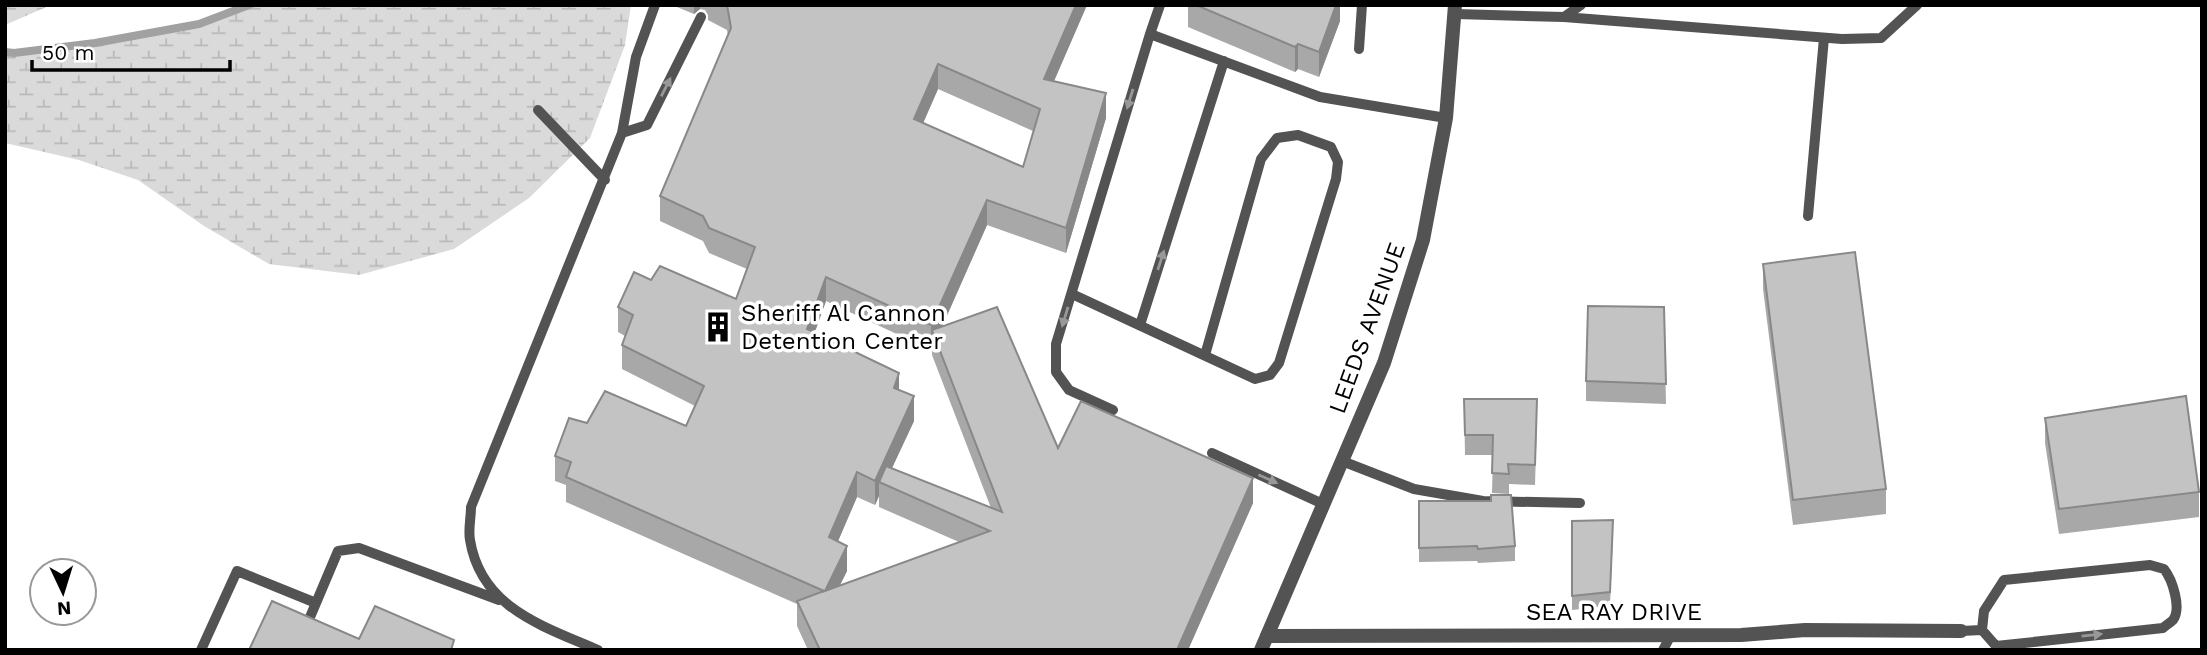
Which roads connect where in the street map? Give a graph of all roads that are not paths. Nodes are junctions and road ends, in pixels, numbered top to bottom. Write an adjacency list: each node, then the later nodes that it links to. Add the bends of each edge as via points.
1 (655, 5): 15 (lane, via 636,57)
2 (1160, 5): 9 (lane)
3 (1362, 5): 11 (lane)
4 (1581, 5): 8 (lane)
5 (1917, 5): 10 (lane, via 1881,38)
6 (1455, 10): 8 (lane); 14 (street, LEEDS AVENUE)
7 (701, 17): 15 (lane, one-way to 7, via 647,125)
8 (1564, 17): 10 (lane)
9 (1150, 34): 12 (lane); 18 (lane, one-way to 18)
10 (1824, 38): 17 (lane)
11 (1359, 49)
12 (1224, 61): 14 (lane, via 1320,97); 19 (lane, one-way to 12)
13 (538, 110): 16 (lane)
14 (1446, 118): 23 (street, LEEDS AVENUE, via 1423,240 1384,363)
15 (622, 134): 16 (lane)
16 (605, 180): 26 (lane, via 471,508 469,539 480,570)
17 (1808, 216)
18 (1072, 294): 19 (lane); 21 (lane, one-way to 21, via 1056,344 1056,372 1069,390)
19 (1140, 325): 20 (lane)
20 (1205, 355): 20 (lane, via 1255,379 1270,375 1279,363 1336,179 1338,162 1331,147 1298,135 1277,138 1261,159)
21 (1113, 410)
22 (1212, 453): 25 (lane, one-way to 25)
23 (1342, 461): 24 (lane, via 1414,489 1483,501); 25 (street, LEEDS AVENUE)
24 (1580, 503)
25 (1323, 504): 32 (street, LEEDS AVENUE)
26 (499, 600): 27 (lane, via 359,548 338,551); 34 (lane)
27 (316, 603): 28 (lane); 33 (lane, via 237,571)
28 (304, 629)
29 (1982, 630): 29 (lane, one-way to 29, via 1996,646 2163,628 2174,620 2176,611 2172,580 2164,569 2150,565 2004,580 1984,611); 30 (lane)
30 (1961, 631): 31 (street, SEA RAY DRIVE)
31 (1671, 635): 32 (street, SEA RAY DRIVE); 35 (lane)
32 (1264, 643)
33 (201, 650)
34 (598, 650)
35 (1663, 650)

